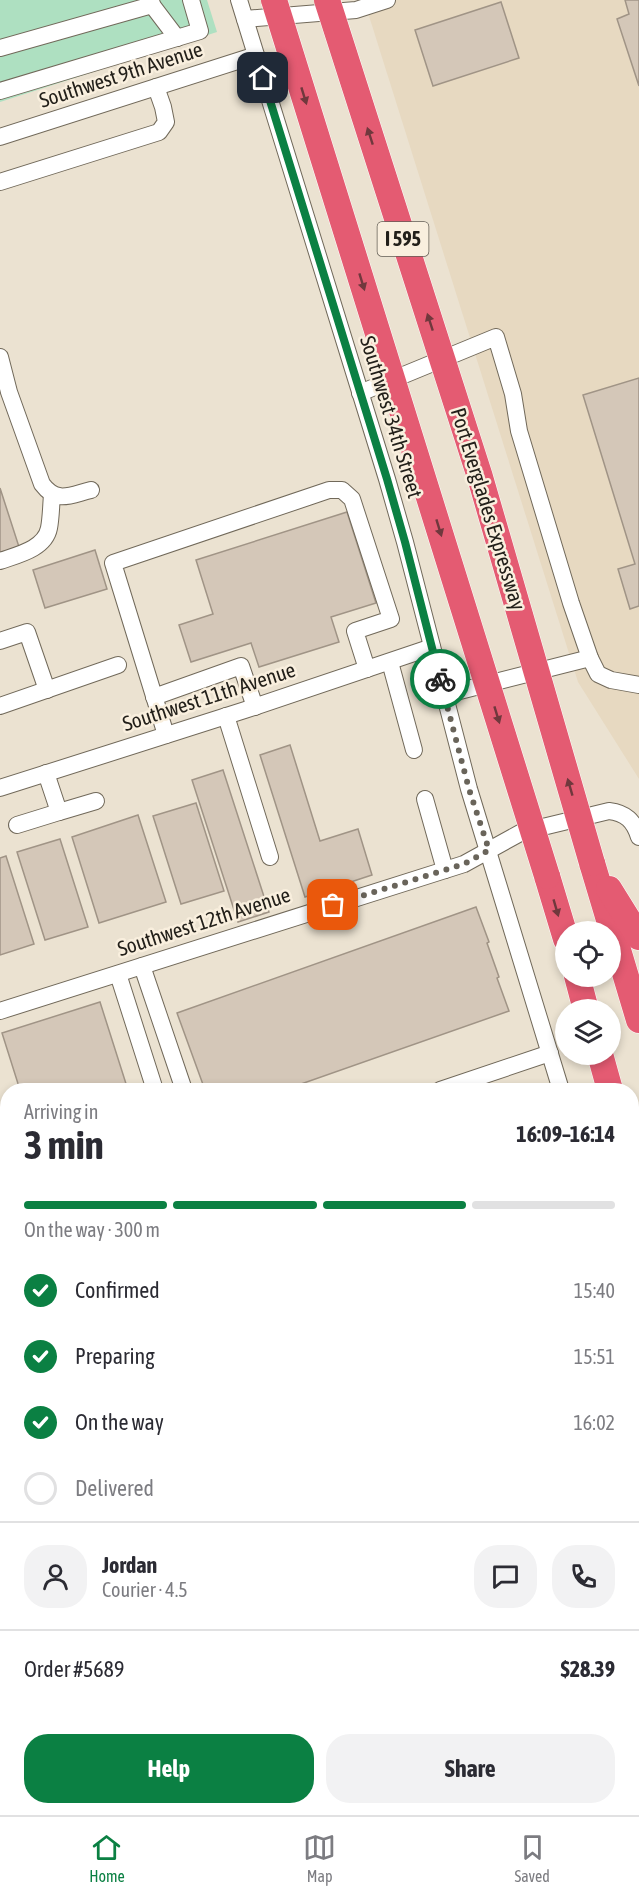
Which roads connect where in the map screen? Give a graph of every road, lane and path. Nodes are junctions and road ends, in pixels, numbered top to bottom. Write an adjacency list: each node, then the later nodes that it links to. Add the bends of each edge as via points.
1 (190, 0): 8 (street, via 200,31)
2 (239, 0): 7 (street, Southwest 34th Street)
3 (274, 0): 46 (highway, I 595, one-way to 46, bridge)
4 (327, 0): 44 (highway, Port Everglades Expressway / I 595, one-way to 4, bridge, via 480,477)
5 (387, 0): 7 (street, via 356,9)
6 (151, 2): 8 (street); 9 (street)
7 (245, 19): 10 (street, Southwest 34th Street)
8 (177, 38): 12 (street)
9 (0, 48)
10 (256, 55): 11 (street, Southwest 9th Avenue); 16 (street, Southwest 34th Street)
11 (156, 87): 13 (street, Southwest 9th Avenue); 14 (street, via 166,122 159,132)
12 (0, 91)
13 (0, 137)
14 (0, 182)
15 (0, 357): 18 (street, via 42,484)
16 (360, 393): 21 (street, Southwest 34th Street); 22 (street, via 496,337 519,431)
17 (91, 490): 18 (street, via 60,497)
18 (52, 495): 19 (street, via 49,530 43,540 26,552)
19 (0, 561)
20 (0, 641): 27 (street, via 27,632)
21 (432, 647): 23 (street, Southwest 11th Avenue); 28 (street, Southwest 34th Street)
22 (590, 658): 26 (street, via 598,674); 28 (street)
23 (390, 662): 25 (street, Southwest 11th Avenue); 34 (street)
24 (118, 665): 27 (street)
25 (367, 669): 29 (street, via 355,631 391,619 352,500 342,490 330,490 113,564); 31 (street, Southwest 11th Avenue)
26 (639, 685)
27 (47, 690): 30 (street)
28 (444, 696): 42 (street, Southwest 34th Street)
29 (154, 697): 31 (street, via 241,666); 33 (street)
30 (0, 706)
31 (255, 707): 32 (street, Southwest 11th Avenue)
32 (226, 716): 33 (street, Southwest 11th Avenue); 43 (street)
33 (166, 735): 35 (street, Southwest 11th Avenue)
34 (414, 750)
35 (46, 773): 36 (street, Southwest 11th Avenue); 39 (street)
36 (0, 788)
37 (425, 799): 45 (street)
38 (96, 801): 39 (street)
39 (59, 812): 40 (street)
40 (17, 825)
41 (639, 837): 42 (street, Southwest 12th Avenue, via 629,818 609,811 522,832)
42 (489, 850): 45 (street, Southwest 12th Avenue); 52 (street, Southwest 34th Street)
43 (270, 857)
44 (592, 863): 47 (highway); 51 (highway, Port Everglades Expressway / I 595)
45 (445, 870): 48 (street, Southwest 12th Avenue)
46 (561, 921)
47 (639, 937)
48 (142, 966): 49 (street, Southwest 12th Avenue); 55 (street)
49 (118, 974): 50 (street, Southwest 12th Avenue); 54 (street)
50 (0, 1011)
51 (639, 1020)
52 (550, 1053): 56 (street); 57 (street, Southwest 34th Street)
53 (603, 1065): 58 (highway)
54 (153, 1083)
55 (182, 1083)
56 (461, 1083)
57 (559, 1083)
58 (608, 1083)

